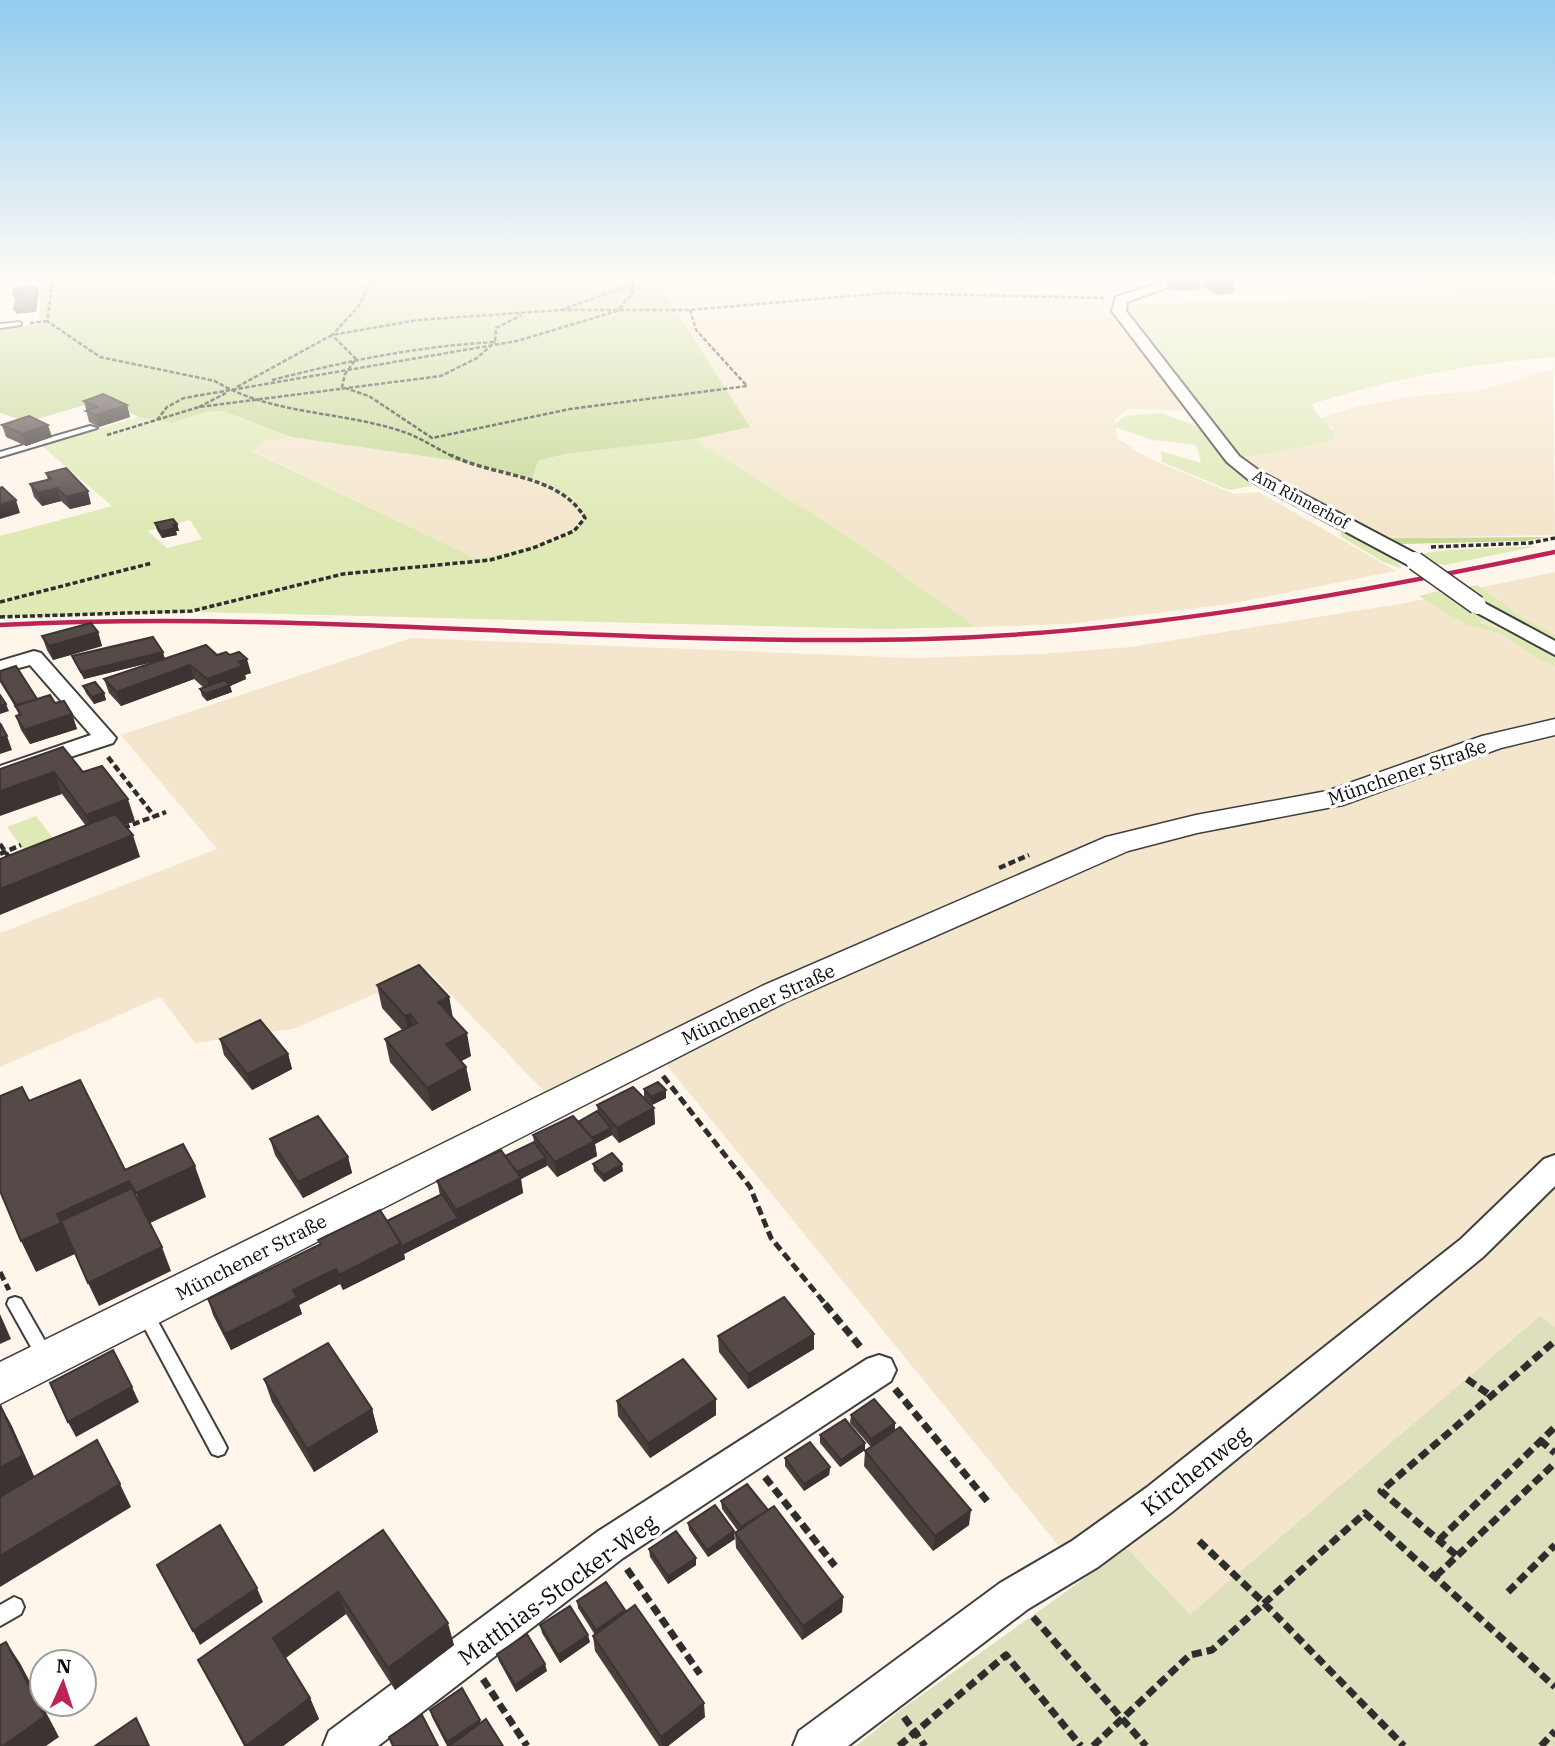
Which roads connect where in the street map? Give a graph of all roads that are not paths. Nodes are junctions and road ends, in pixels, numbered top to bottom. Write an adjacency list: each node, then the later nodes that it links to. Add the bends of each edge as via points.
1 (1159, 362): 4 (street, Am Rinnerhof, bridge, via 1233,459 1255,476 1395,549 1477,605)
2 (93, 428): 3 (lane)
3 (0, 455)
4 (1555, 649)
5 (0, 667): 7 (street, via 34,657 102,747)
6 (1555, 727): 10 (street, Münchener Straße, via 1492,742 1333,799 1117,844 774,994)
7 (0, 773)
8 (1555, 1167): 16 (street, Kirchenweg, via 1472,1248 1159,1500 1014,1596)
9 (15, 1304): 11 (lane)
10 (144, 1311): 11 (street, Münchener Straße); 14 (lane)
11 (43, 1362): 13 (street, Münchener Straße)
12 (879, 1370): 15 (street, Matthias-Stocker-Weg, via 610,1545)
13 (0, 1384)
14 (218, 1448)
15 (344, 1746)
16 (814, 1746)

